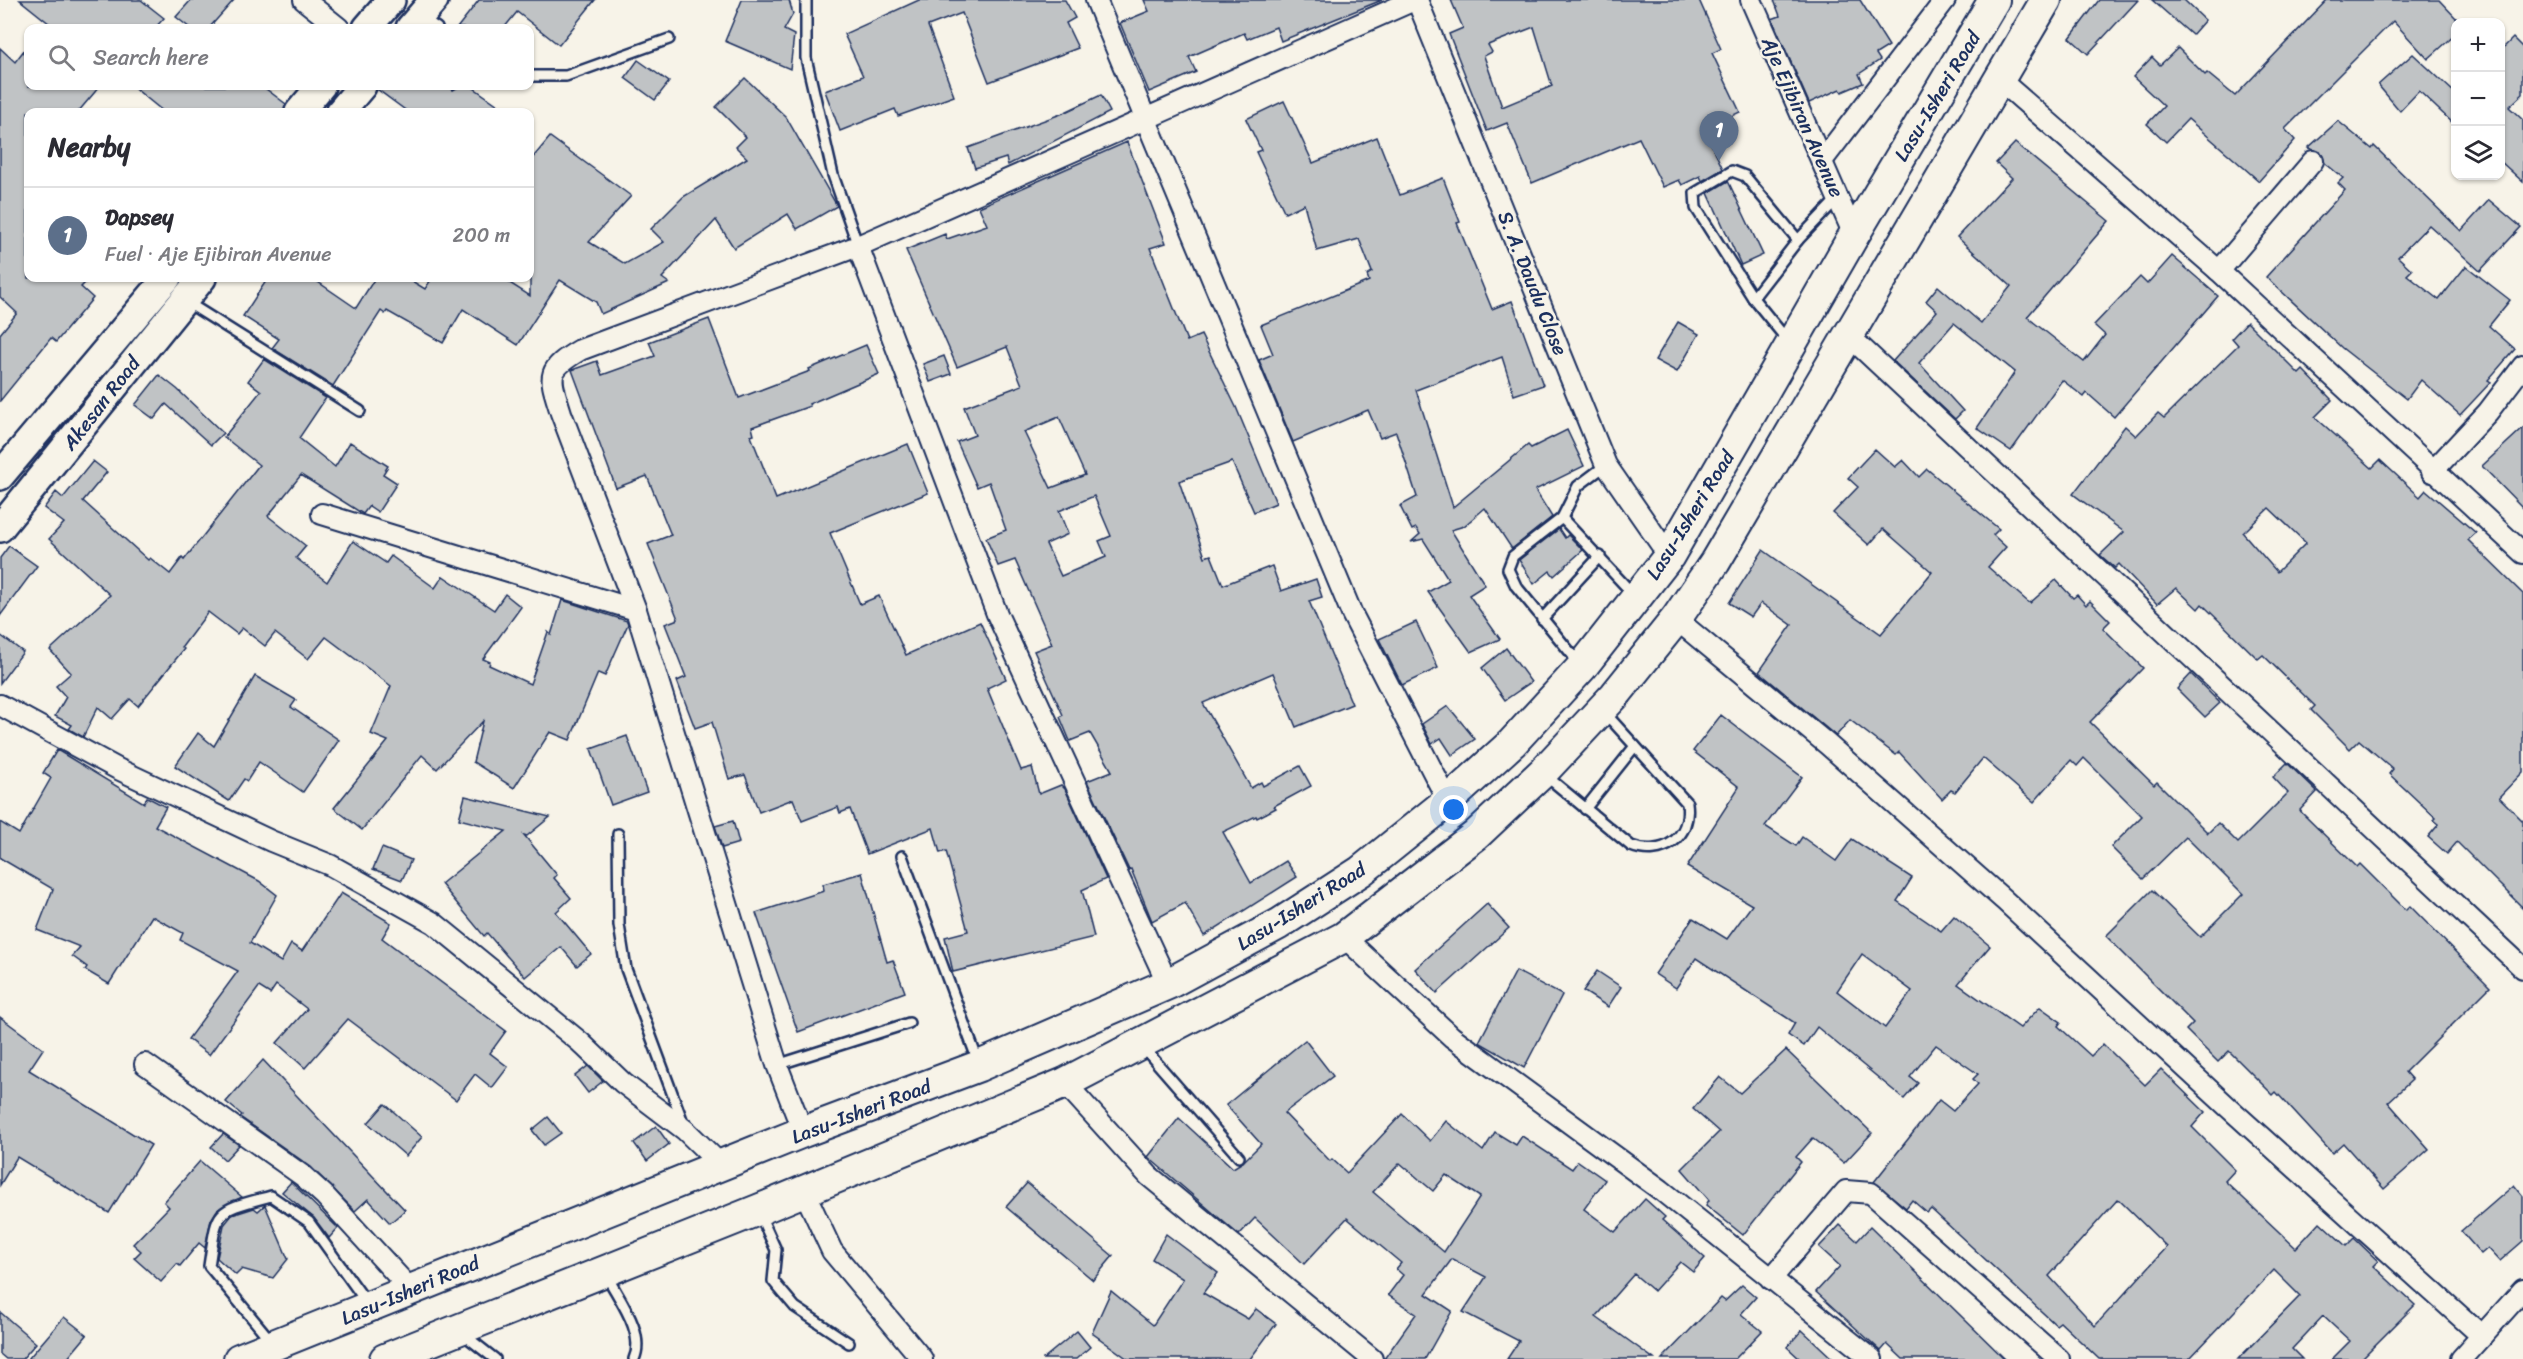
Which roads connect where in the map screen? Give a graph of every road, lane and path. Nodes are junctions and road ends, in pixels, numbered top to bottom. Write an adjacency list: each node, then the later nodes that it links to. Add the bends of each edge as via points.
1 (304, 0): 10 (street)
2 (391, 0): 11 (street)
3 (806, 0): 25 (lane, via 806,58 833,175)
4 (1096, 0): 19 (street)
5 (1415, 0): 19 (street); 35 (street, S. A. Daudu Close)
6 (1752, 0): 20 (street, Aje Ejibiran Avenue)
7 (1945, 0): 20 (street)
8 (1994, 0): 23 (main road, Lasu-Isheri Road)
9 (2046, 0): 14 (main road)
10 (334, 24)
11 (370, 24)
12 (669, 39): 13 (lane, via 566,76)
13 (534, 76)
14 (2000, 80): 26 (street); 31 (main road)
15 (318, 90): 17 (street)
16 (359, 90): 18 (street)
17 (302, 108)
18 (343, 108)
19 (1146, 117): 25 (street); 53 (street, via 1352,614)
20 (1822, 161): 22 (street, Aje Ejibiran Avenue)
21 (2313, 161): 26 (street)
22 (1838, 198): 23 (street, Aje Ejibiran Avenue); 24 (lane)
23 (1854, 234): 32 (main road, Lasu-Isheri Road)
24 (1798, 240): 29 (lane); 29 (lane, via 1745,176 1732,171 1695,194 1696,208)
25 (858, 246): 45 (street, via 580,350 558,363 551,380 561,413); 59 (street, via 997,614)
26 (2219, 271): 36 (street)
27 (164, 282): 37 (street, Akesan Road)
28 (198, 282): 30 (street, Akesan Road)
29 (1754, 298): 32 (lane)
30 (183, 299): 34 (lane); 39 (street, Akesan Road)
31 (1848, 334): 47 (main road, via 1715,562); 58 (street)
32 (1791, 345): 43 (main road, Lasu-Isheri Road)
33 (2523, 366): 36 (street, via 2488,412)
34 (360, 411)
35 (1606, 465): 40 (lane, via 1578,486); 43 (street, S. A. Daudu Close)
36 (2432, 472): 41 (street)
37 (0, 476)
38 (322, 514): 45 (street)
39 (4, 516)
40 (1562, 518): 42 (lane); 46 (lane, via 1513,556 1509,569 1516,586)
41 (2523, 554)
42 (1600, 556): 44 (lane); 46 (lane)
43 (1669, 556): 44 (main road, Lasu-Isheri Road)
44 (1637, 598): 48 (main road, Lasu-Isheri Road)
45 (636, 610): 63 (street)
46 (1542, 618): 48 (lane)
47 (1676, 619): 50 (main road); 78 (street, via 1827,744 2004,900)
48 (1582, 667): 53 (main road, Lasu-Isheri Road, via 1512,743)
49 (0, 705): 66 (street, via 118,769 330,866 434,923 580,1042 623,1083)
50 (1601, 709): 51 (lane); 52 (main road)
51 (1635, 746): 54 (lane); 54 (lane, via 1687,803 1689,814 1684,827 1669,846 1641,850 1631,846)
52 (1542, 773): 54 (lane); 57 (main road, via 1476,835)
53 (1448, 801): 59 (main road, Lasu-Isheri Road, via 1361,871 1279,924)
54 (1585, 808)
55 (618, 834): 66 (lane, via 619,925 626,969)
56 (902, 856): 64 (lane)
57 (1344, 937): 61 (main road); 73 (street, via 1452,1037 1661,1190)
58 (2523, 968)
59 (1168, 984): 64 (main road, Lasu-Isheri Road)
60 (909, 1023): 63 (lane)
61 (1139, 1043): 65 (main road); 68 (lane)
62 (145, 1064): 74 (street, via 303,1176)
63 (777, 1065): 67 (street)
64 (980, 1066): 67 (main road, Lasu-Isheri Road)
65 (1065, 1083): 70 (main road); 81 (street, via 1149,1176)
66 (686, 1130): 69 (street)
67 (803, 1132): 69 (main road, Lasu-Isheri Road)
68 (1239, 1157)
69 (721, 1164): 74 (main road, Lasu-Isheri Road)
70 (804, 1191): 71 (main road); 86 (street, via 832,1251)
71 (758, 1210): 72 (main road); 79 (lane, via 776,1250 773,1281 795,1307)
72 (604, 1270): 77 (main road); 85 (lane, via 631,1322 637,1341)
73 (1771, 1279): 87 (street); 88 (street, via 1846,1191 1871,1193)
74 (410, 1288): 76 (main road, Lasu-Isheri Road)
75 (2523, 1290): 78 (street)
76 (371, 1307): 80 (main road, Lasu-Isheri Road); 80 (lane, via 309,1222 271,1196 237,1204 216,1221 209,1266)
77 (458, 1330): 83 (main road); 84 (lane)
78 (2482, 1336): 89 (street)
79 (849, 1344)
80 (274, 1345): 82 (main road, Lasu-Isheri Road)
81 (1365, 1357)
82 (239, 1359)
83 (385, 1359)
84 (495, 1359)
85 (634, 1359)
86 (922, 1359)
87 (1872, 1359)
88 (2059, 1359)
89 (2461, 1359)

